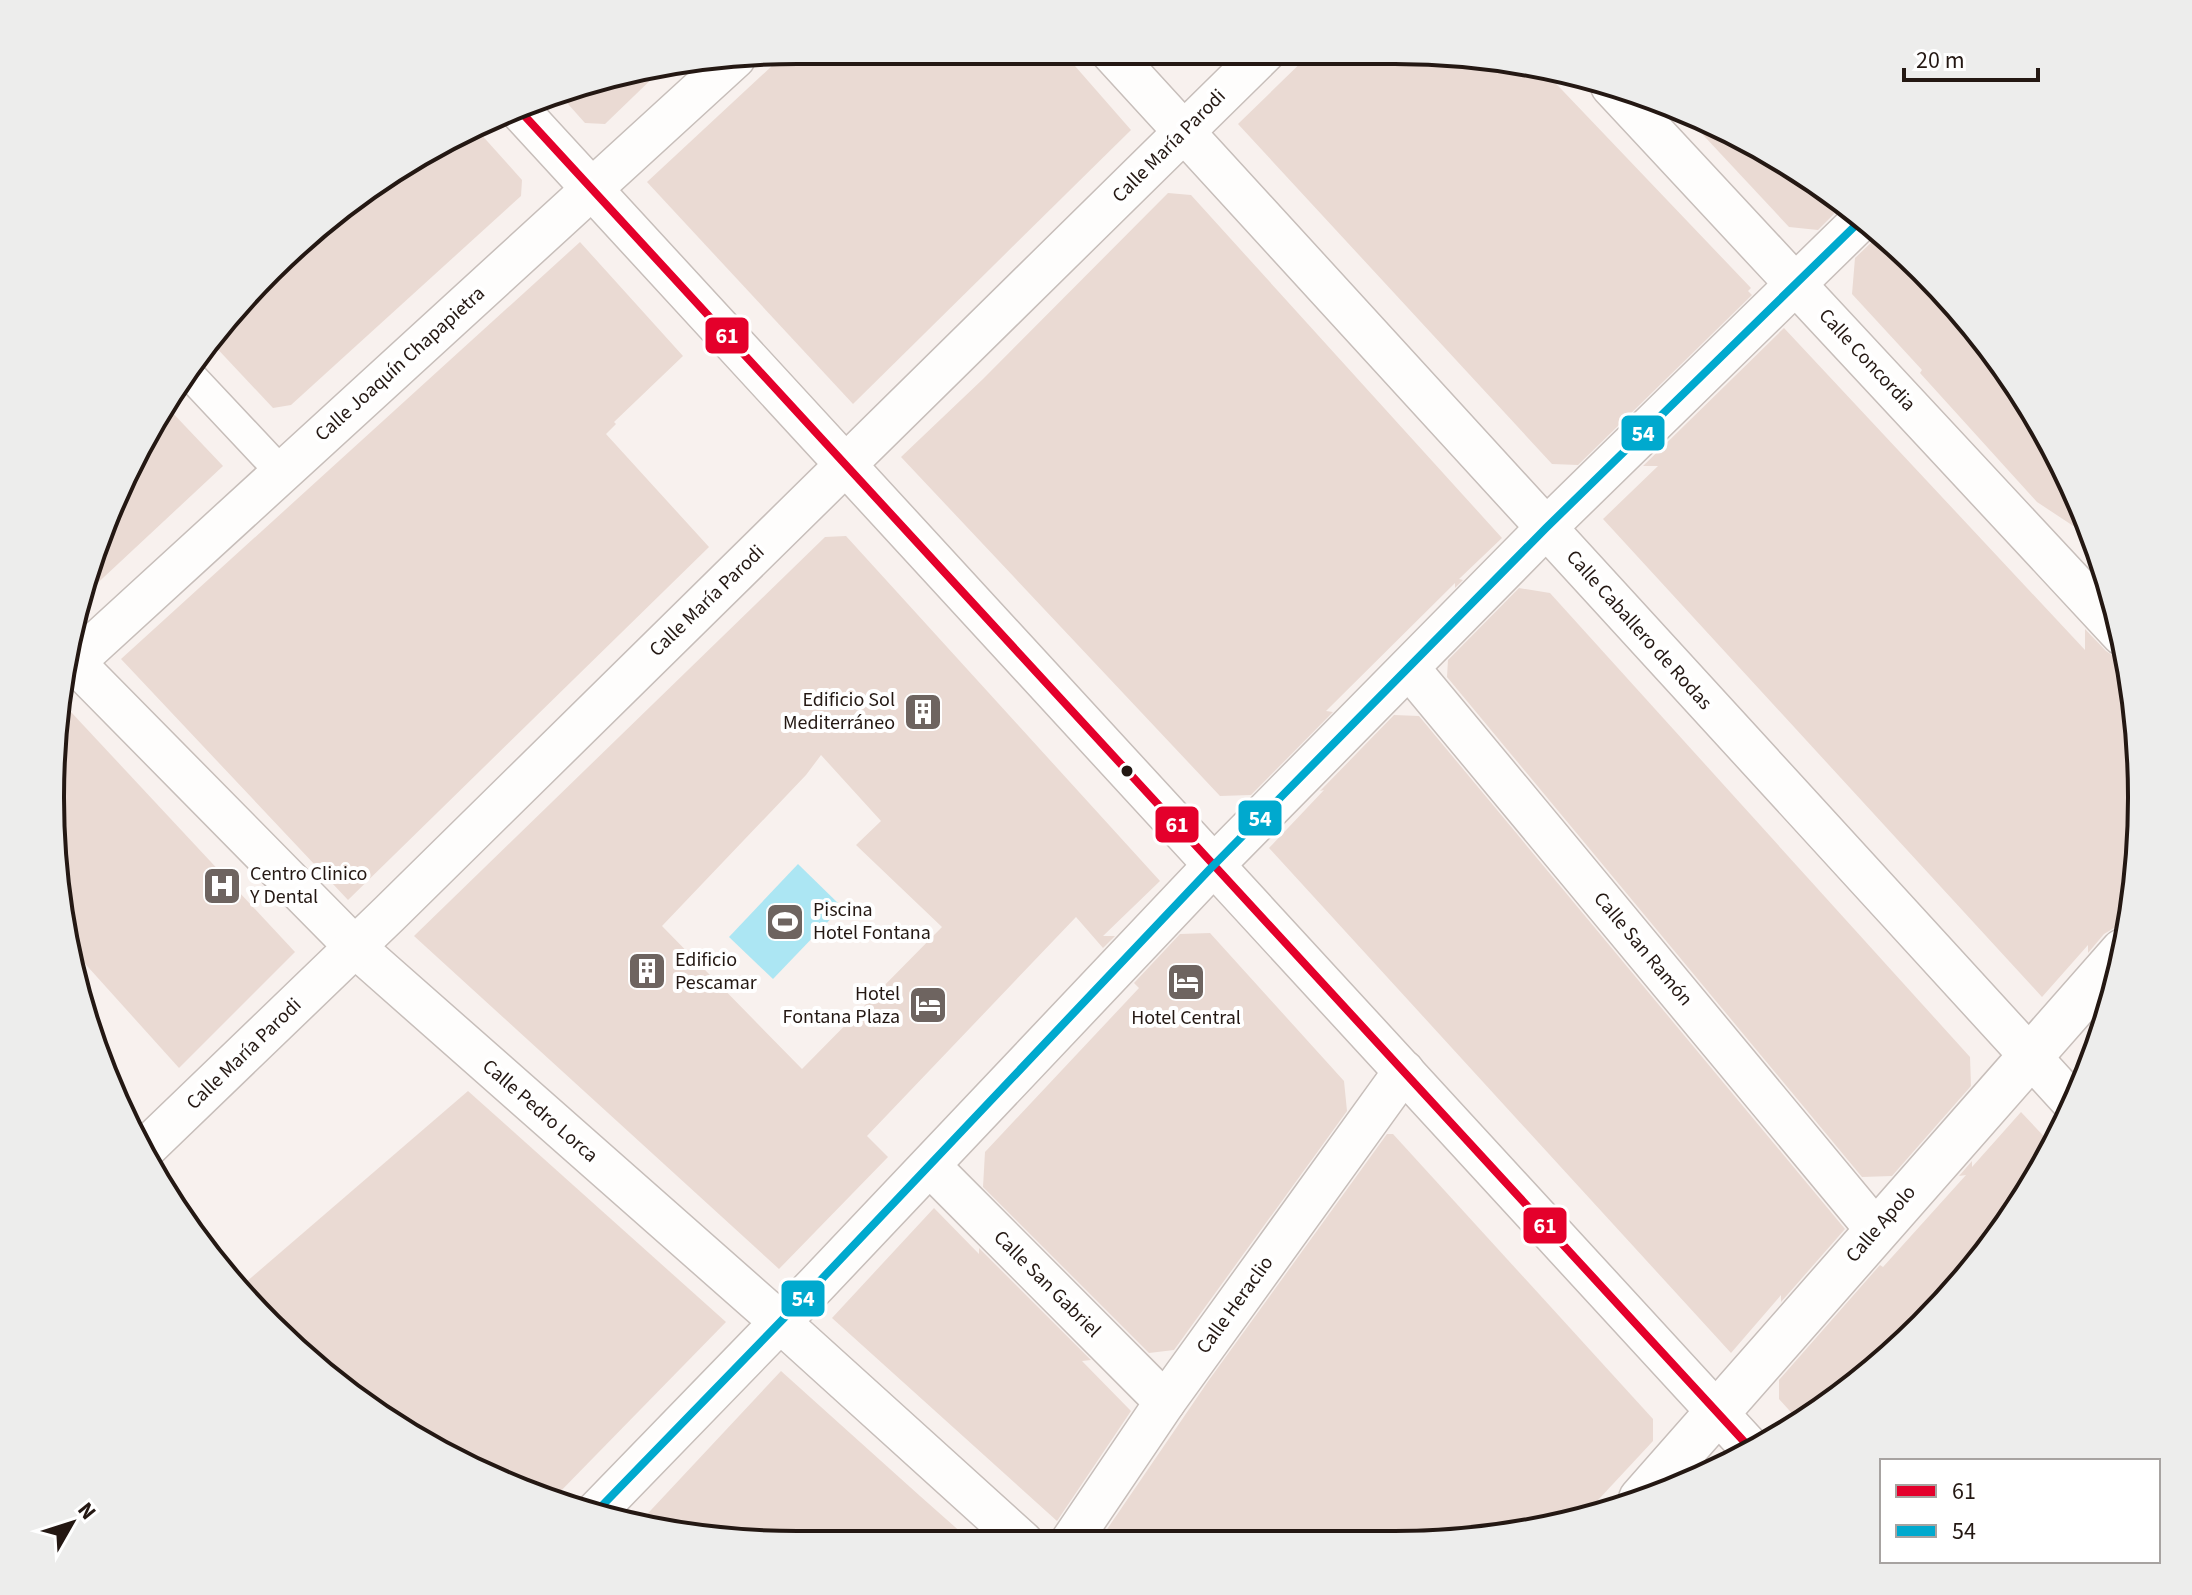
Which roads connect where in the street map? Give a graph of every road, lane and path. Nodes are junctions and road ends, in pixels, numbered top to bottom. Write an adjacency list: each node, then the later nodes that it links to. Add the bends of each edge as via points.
1 (1122, 64): 6 (street, Calle Caballero de Rodas)
2 (1253, 64): 6 (street, Calle María Parodi)
3 (724, 68): 7 (street, Calle Joaquín Chapapietra)
4 (1626, 102): 9 (street, Calle Concordia)
5 (525, 117): 7 (street)
6 (1184, 132): 11 (street, Calle María Parodi); 13 (street, Calle Caballero de Rodas)
7 (592, 189): 11 (street); 12 (street, Calle Joaquín Chapapietra)
8 (1854, 227): 9 (street)
9 (1796, 283): 13 (street); 14 (street, Calle Concordia)
10 (195, 380): 12 (street)
11 (846, 464): 18 (street); 19 (street, Calle María Parodi)
12 (282, 473): 15 (street, Calle Joaquín Chapapietra)
13 (1546, 528): 16 (street); 21 (street, Calle Caballero de Rodas)
14 (2105, 617)
15 (78, 656)
16 (1409, 668): 18 (street); 26 (street, Calle San Ramón)
17 (76, 669): 19 (street, Calle Pedro Lorca)
18 (1215, 865): 22 (street); 25 (street)
19 (355, 947): 24 (street, Calle María Parodi); 27 (street, Calle Pedro Lorca)
20 (2107, 969): 21 (street, Calle Apolo)
21 (2030, 1056): 23 (street, Calle Caballero de Rodas); 26 (street, Calle Apolo)
22 (1404, 1071): 28 (street, Calle Heraclio); 29 (street)
23 (2065, 1094)
24 (151, 1143)
25 (930, 1166): 27 (street); 28 (street, Calle San Gabriel)
26 (1876, 1230): 29 (street, Calle Apolo)
27 (780, 1322): 32 (street); 33 (street, Calle Pedro Lorca)
28 (1165, 1402): 34 (street, Calle Heraclio)
29 (1717, 1411): 30 (street); 31 (street, Calle Apolo)
30 (1744, 1442)
31 (1655, 1482)
32 (603, 1505)
33 (1011, 1531)
34 (1078, 1531)

